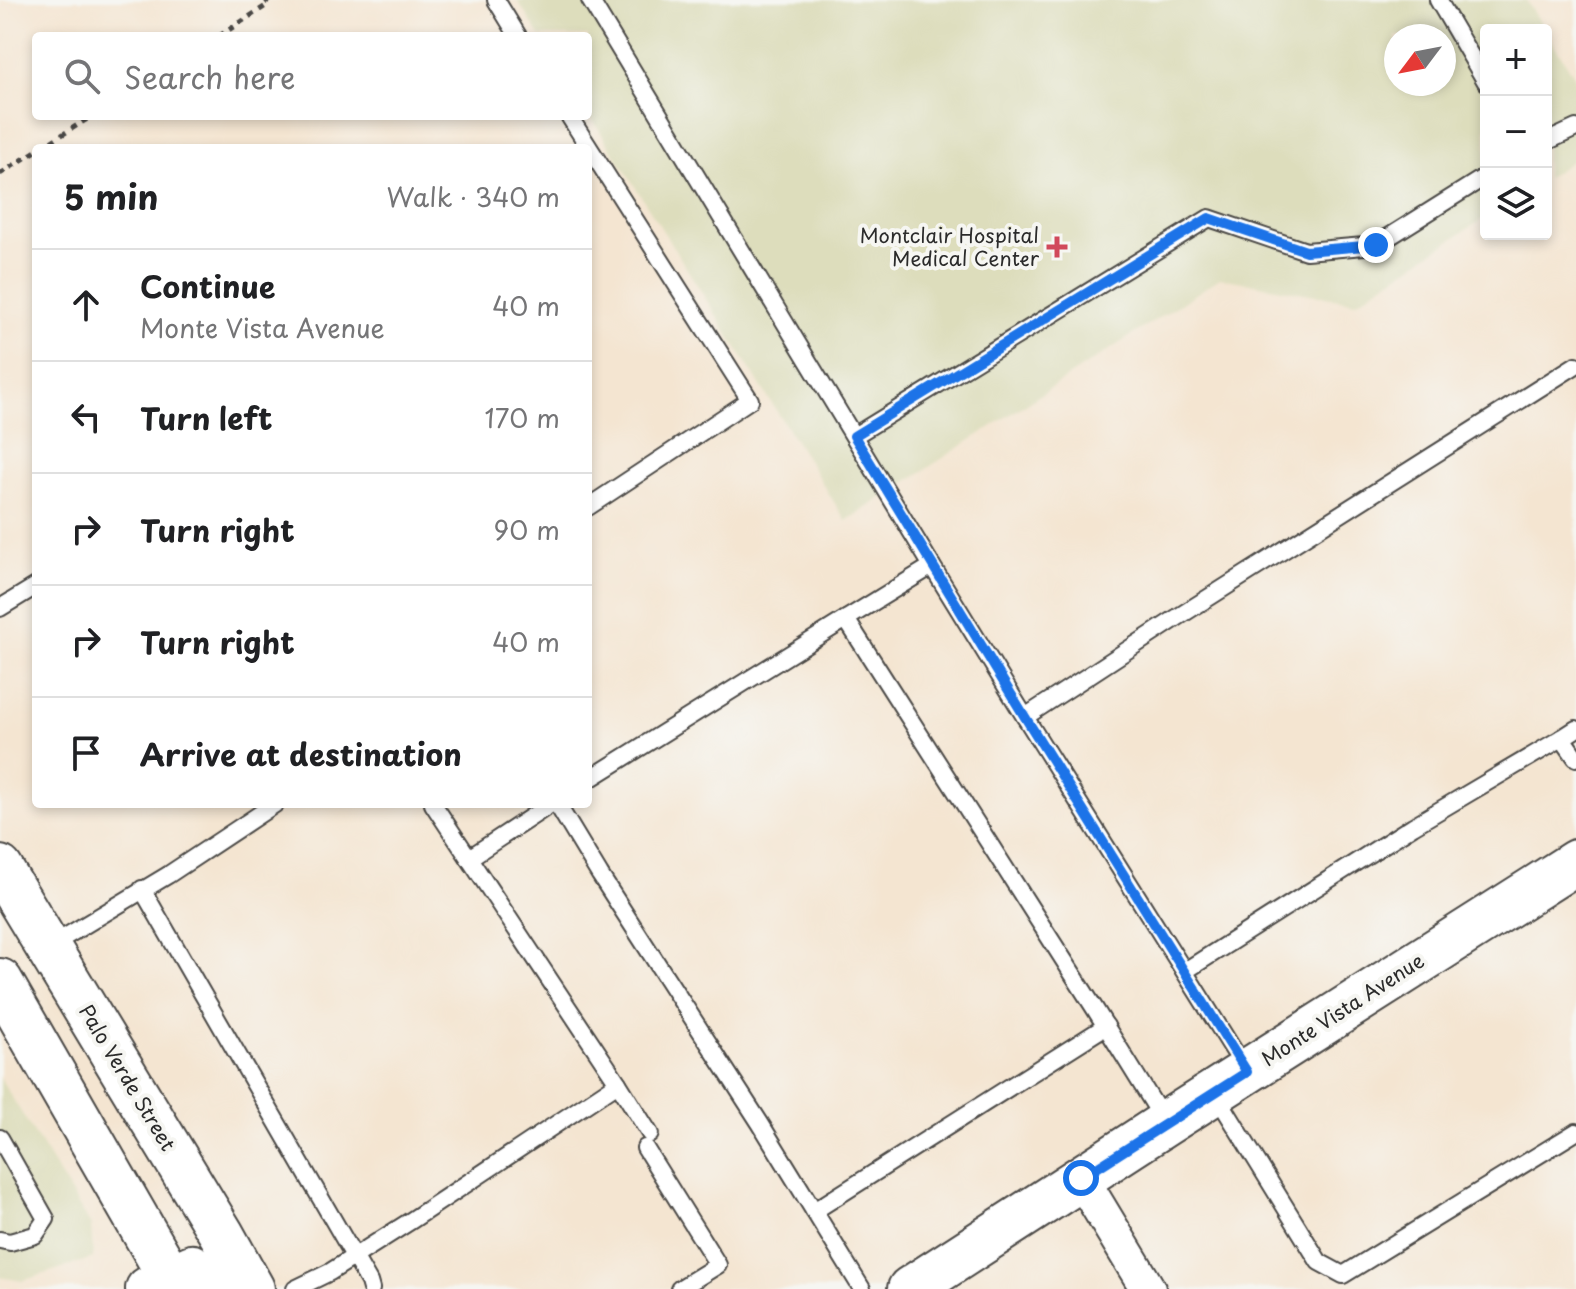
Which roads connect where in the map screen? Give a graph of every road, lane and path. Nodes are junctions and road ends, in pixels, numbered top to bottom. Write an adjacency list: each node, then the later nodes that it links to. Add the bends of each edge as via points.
1 (276, 0): 5 (path)
2 (496, 0): 7 (lane)
3 (590, 0): 20 (lane)
4 (1438, 0): 8 (lane)
5 (268, 2): 6 (path)
6 (225, 32)
7 (516, 32)
8 (1480, 72)
9 (86, 120): 13 (path)
10 (572, 120): 14 (lane)
11 (1576, 128): 12 (lane)
12 (1552, 139)
13 (47, 144)
14 (587, 144)
15 (592, 152): 21 (lane, via 750,400)
16 (32, 154): 17 (path)
17 (0, 174)
18 (1480, 180): 20 (lane, via 1376,245 1306,251 1209,218)
19 (1576, 365): 26 (lane)
20 (854, 436): 22 (lane)
21 (592, 504)
22 (932, 566): 25 (lane); 26 (lane)
23 (32, 588): 24 (lane)
24 (0, 608)
25 (846, 619): 29 (lane); 41 (lane)
26 (1025, 717): 39 (lane)
27 (1569, 734): 28 (lane); 39 (lane)
28 (1576, 758)
29 (592, 778)
30 (269, 808): 37 (lane)
31 (436, 808): 34 (lane)
32 (548, 808): 34 (lane)
33 (557, 808): 48 (lane)
34 (469, 858): 43 (lane)
35 (1576, 862): 42 (street, Monte Vista Avenue)
36 (0, 868): 38 (street, Palo Verde Street)
37 (142, 889): 38 (lane); 50 (lane)
38 (47, 948): 54 (street, Palo Verde Street)
39 (1185, 971): 42 (lane)
40 (0, 981): 51 (street)
41 (1106, 1026): 44 (lane); 48 (lane)
42 (1231, 1082): 44 (street, Monte Vista Avenue); 45 (lane, via 1319,1262 1343,1275)
43 (618, 1083): 50 (lane); 56 (lane, via 718,1265)
44 (1166, 1123): 47 (street, Monte Vista Avenue)
45 (1576, 1132)
46 (0, 1138): 49 (lane, via 46,1219 35,1235)
47 (1081, 1178): 58 (street, Monte Vista Avenue); 59 (street)
48 (814, 1211): 57 (lane)
49 (0, 1240)
50 (353, 1257): 52 (lane); 55 (lane)
51 (165, 1285): 53 (street, via 192,1267)
52 (373, 1287)
53 (215, 1289)
54 (252, 1289)
55 (295, 1289)
56 (679, 1289)
57 (862, 1289)
58 (910, 1289)
59 (1148, 1289)

